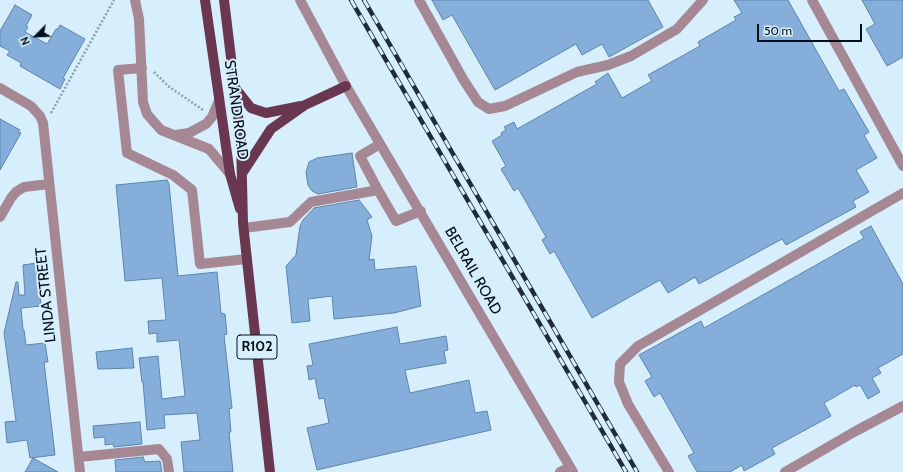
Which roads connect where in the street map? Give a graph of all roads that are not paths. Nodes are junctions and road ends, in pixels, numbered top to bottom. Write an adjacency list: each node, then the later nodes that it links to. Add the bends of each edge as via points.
1 (135, 0): 8 (street, via 139,19)
2 (205, 0): 12 (main road, STRAND ROAD / R102)
3 (224, 0): 11 (main road, STRAND ROAD / R102)
4 (300, 0): 9 (street, BELRAIL ROAD)
5 (419, 0): 6 (street, via 478,102 488,109 505,106 577,72 608,65 631,56 677,29)
6 (703, 0)
7 (812, 0): 16 (street)
8 (142, 68): 14 (street, via 147,114 161,130); 25 (street, via 118,70 127,153 173,175 192,190 200,264)
9 (346, 86): 13 (main road); 15 (street, BELRAIL ROAD)
10 (0, 88): 19 (street, LINDA STREET, via 45,116 44,130)
11 (235, 88): 13 (main road, via 251,108 266,113); 17 (main road, STRAND ROAD / R102)
12 (218, 102): 14 (street, via 212,117 202,127); 18 (main road, STRAND ROAD / R102)
13 (305, 105): 17 (main road, via 271,129)
14 (176, 135): 18 (street, via 209,149)
15 (380, 144): 20 (street, via 360,156); 22 (street, BELRAIL ROAD)
16 (903, 166)
17 (243, 172): 24 (main road, STRAND ROAD / R102)
18 (230, 174): 24 (main road, STRAND ROAD / R102)
19 (50, 184): 23 (street, via 24,187 16,192); 27 (street, LINDA STREET)
20 (378, 190): 22 (street, via 396,221); 24 (street, via 311,202 290,222)
21 (903, 193): 33 (street, via 638,346 620,364 618,382 628,404)
22 (421, 211): 28 (street, BELRAIL ROAD)
23 (0, 216)
24 (243, 225): 25 (main road, STRAND ROAD / R102)
25 (247, 259): 31 (main road, STRAND ROAD / R102)
26 (903, 406): 34 (street)
27 (79, 457): 29 (street, LINDA STREET); 30 (street, via 159,449 167,459)
28 (572, 470): 32 (street)
29 (80, 472)
30 (169, 472)
31 (270, 472)
32 (560, 472)
33 (669, 472)
34 (785, 472)

